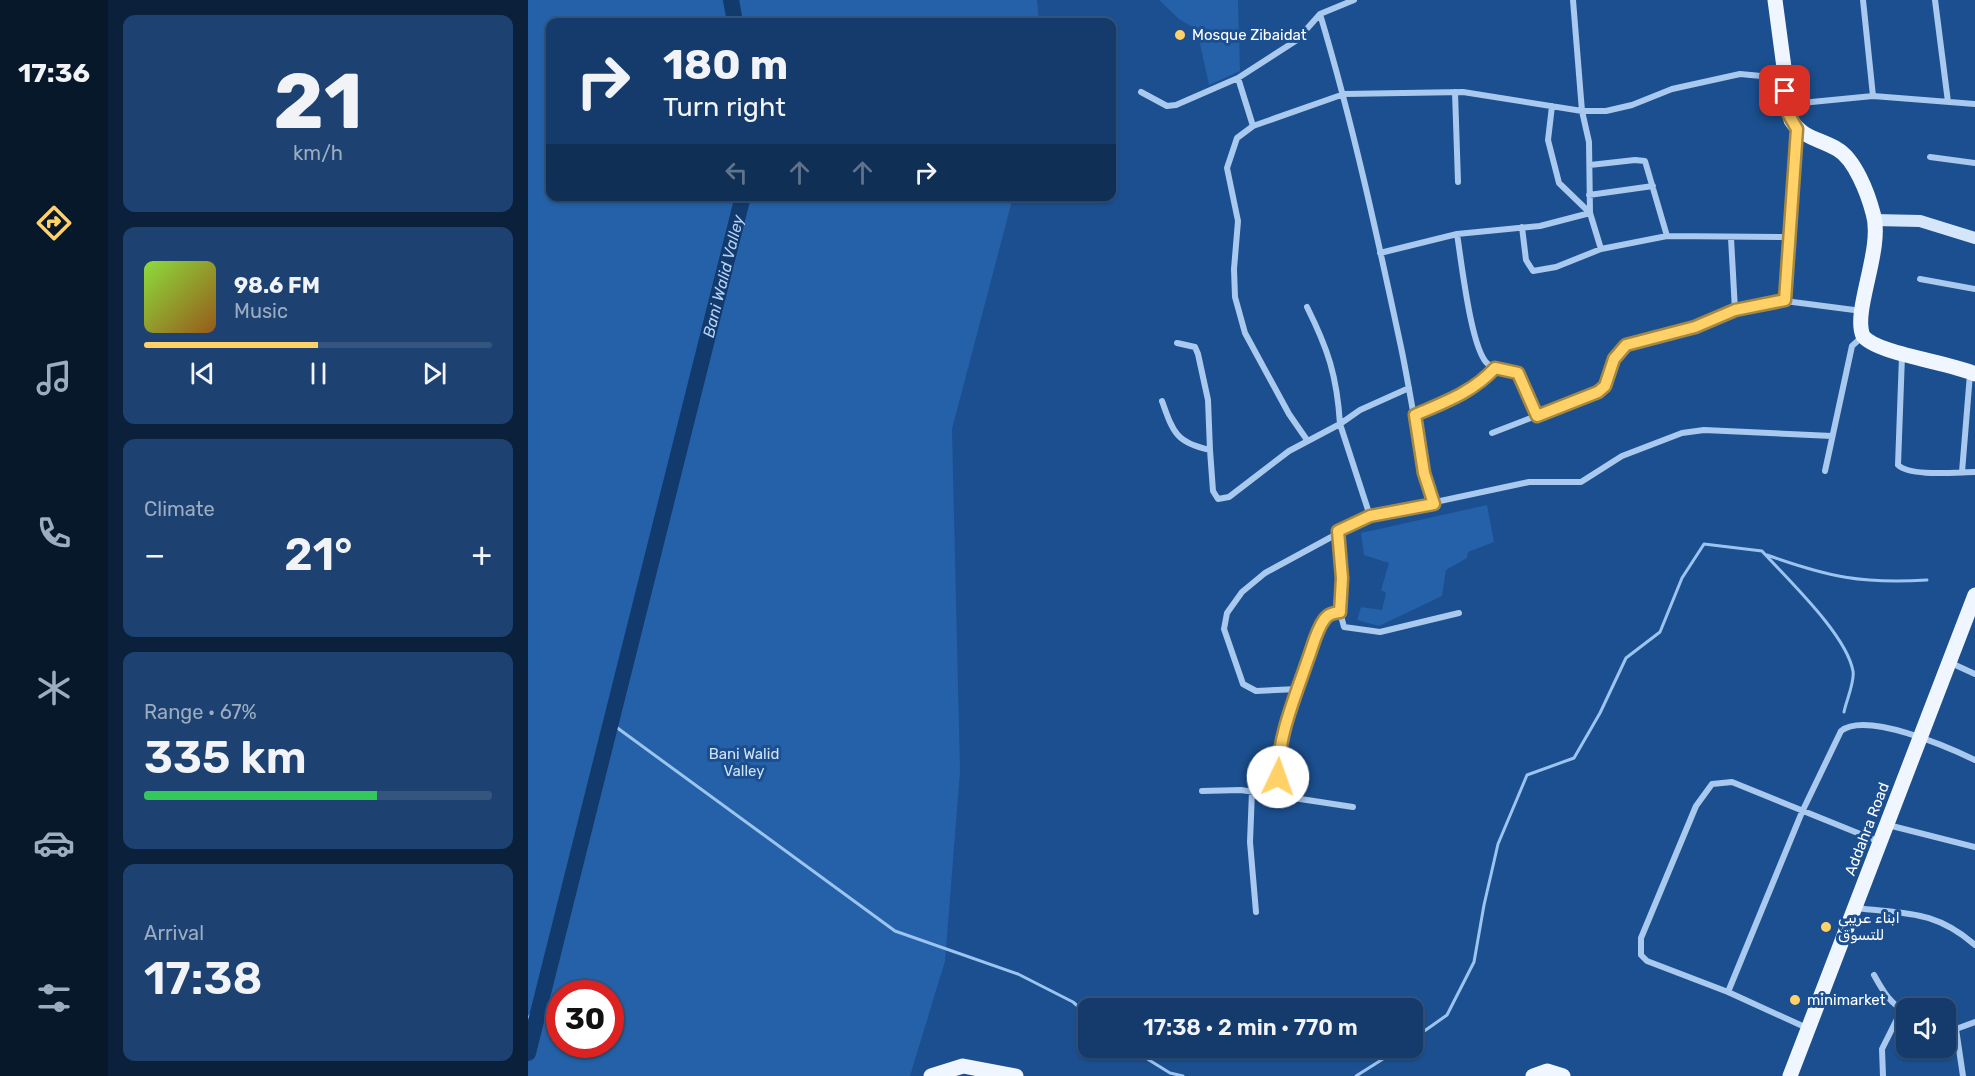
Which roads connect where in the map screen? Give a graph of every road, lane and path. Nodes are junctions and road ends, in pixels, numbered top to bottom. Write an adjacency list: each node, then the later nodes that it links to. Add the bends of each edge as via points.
1 (1354, 0): 6 (street)
2 (1573, 0): 17 (street)
3 (1775, 0): 8 (main road)
4 (1863, 0): 12 (street)
5 (1935, 0): 13 (street)
6 (1320, 14): 7 (street, via 1297,40); 11 (street)
7 (1239, 78): 9 (street, via 1176,105 1167,106); 18 (street)
8 (1784, 78): 15 (main road); 17 (street, via 1740,74 1672,89 1619,108)
9 (1141, 92)
10 (1455, 92): 11 (street); 16 (street); 23 (street)
11 (1344, 94): 18 (street); 35 (street)
12 (1873, 96): 13 (street); 15 (street)
13 (1948, 102): 14 (street)
14 (1975, 104)
15 (1787, 105): 19 (main road)
16 (1552, 106): 17 (street); 26 (street, via 1548,140 1559,183)
17 (1582, 111): 22 (street)
18 (1253, 126): 54 (street, via 1237,138 1227,161 1239,221 1235,297 1245,333 1257,357)
19 (1797, 129): 27 (main road, via 1846,156); 31 (street)
20 (1930, 157): 21 (street)
21 (1975, 163)
22 (1590, 165): 24 (street, via 1641,159 1648,164); 25 (street)
23 (1458, 182)
24 (1653, 186): 25 (street); 30 (street)
25 (1589, 195): 26 (street)
26 (1590, 213): 28 (street, via 1556,223); 34 (street)
27 (1875, 220): 33 (main road, via 1920,221); 41 (main road)
28 (1522, 226): 29 (street); 34 (street, via 1526,260 1533,271 1556,267)
29 (1457, 234): 35 (street); 45 (street, via 1474,337 1485,362)
30 (1667, 236): 32 (street); 34 (street)
31 (1789, 237): 32 (street); 38 (street)
32 (1731, 238): 40 (street)
33 (1975, 238)
34 (1602, 249)
35 (1380, 253): 47 (street)
36 (1920, 279): 37 (street)
37 (1975, 289)
38 (1785, 300): 40 (street); 41 (street)
39 (1307, 307): 51 (street, via 1335,377)
40 (1735, 310): 50 (street, via 1695,327 1626,345 1614,359 1605,386 1598,392)
41 (1862, 311): 42 (main road)
42 (1863, 336): 44 (main road, via 1876,346); 53 (street, via 1852,346)
43 (1177, 343): 55 (street, via 1195,347 1198,354 1208,400)
44 (1902, 352): 46 (main road); 57 (street, via 1898,465 1906,471)
45 (1495, 368): 49 (street, via 1467,392); 50 (street, via 1518,373)
46 (1972, 373): 57 (street)
47 (1409, 388): 49 (street); 51 (street, via 1360,410)
48 (1162, 401): 55 (street, via 1171,426 1183,442)
49 (1415, 415): 59 (street, via 1424,473)
50 (1537, 416): 52 (street)
51 (1340, 424): 54 (street); 60 (street)
52 (1492, 433)
53 (1832, 436): 56 (street); 59 (street, via 1704,430 1682,433 1622,456 1581,482 1528,482)
54 (1307, 440): 55 (street, via 1225,500 1213,491)
55 (1210, 450)
56 (1825, 471)
57 (1962, 472): 58 (street)
58 (1975, 472)
59 (1434, 504): 60 (street)
60 (1370, 516): 61 (street)
61 (1338, 531): 63 (street, via 1342,569); 67 (street, via 1254,580 1224,621 1224,635 1243,684 1256,691)
62 (1975, 597): 65 (main road, Addahra Road)
63 (1340, 612): 64 (street, via 1344,627 1380,632); 67 (street, via 1324,619)
64 (1459, 613)
65 (1949, 662): 66 (street); 68 (main road, Addahra Road)
66 (1975, 674)
67 (1298, 689): 72 (street, via 1279,748)
68 (1921, 736): 69 (street); 74 (street, via 1848,725 1835,739); 75 (main road, Addahra Road)
69 (1975, 759)
70 (1202, 791): 71 (street)
71 (1252, 791): 72 (street); 79 (street, via 1250,842)
72 (1278, 795): 73 (street)
73 (1353, 807)
74 (1802, 812): 76 (street); 82 (street); 82 (street, via 1732,782 1712,784 1696,806 1641,938 1641,955 1647,961)
75 (1888, 825): 76 (main road, Addahra Road); 77 (street)
76 (1880, 842): 78 (main road, Addahra Road)
77 (1975, 847)
78 (1856, 908): 80 (street, via 1929,916); 86 (main road, Addahra Road)
79 (1256, 912)
80 (1975, 945)
81 (1874, 975): 83 (street, via 1882,991)
82 (1728, 992): 86 (street)
83 (1896, 1003)
84 (1975, 1022): 87 (street)
85 (1896, 1024): 93 (street, via 1882,1049)
86 (1810, 1029): 92 (main road, Addahra Road)
87 (1956, 1029): 94 (street)
88 (931, 1076): 89 (main road, via 963,1066)
89 (1016, 1076)
90 (1533, 1076): 91 (main road, via 1547,1071)
91 (1563, 1076)
92 (1790, 1076)
93 (1883, 1076)
94 (1963, 1076)

